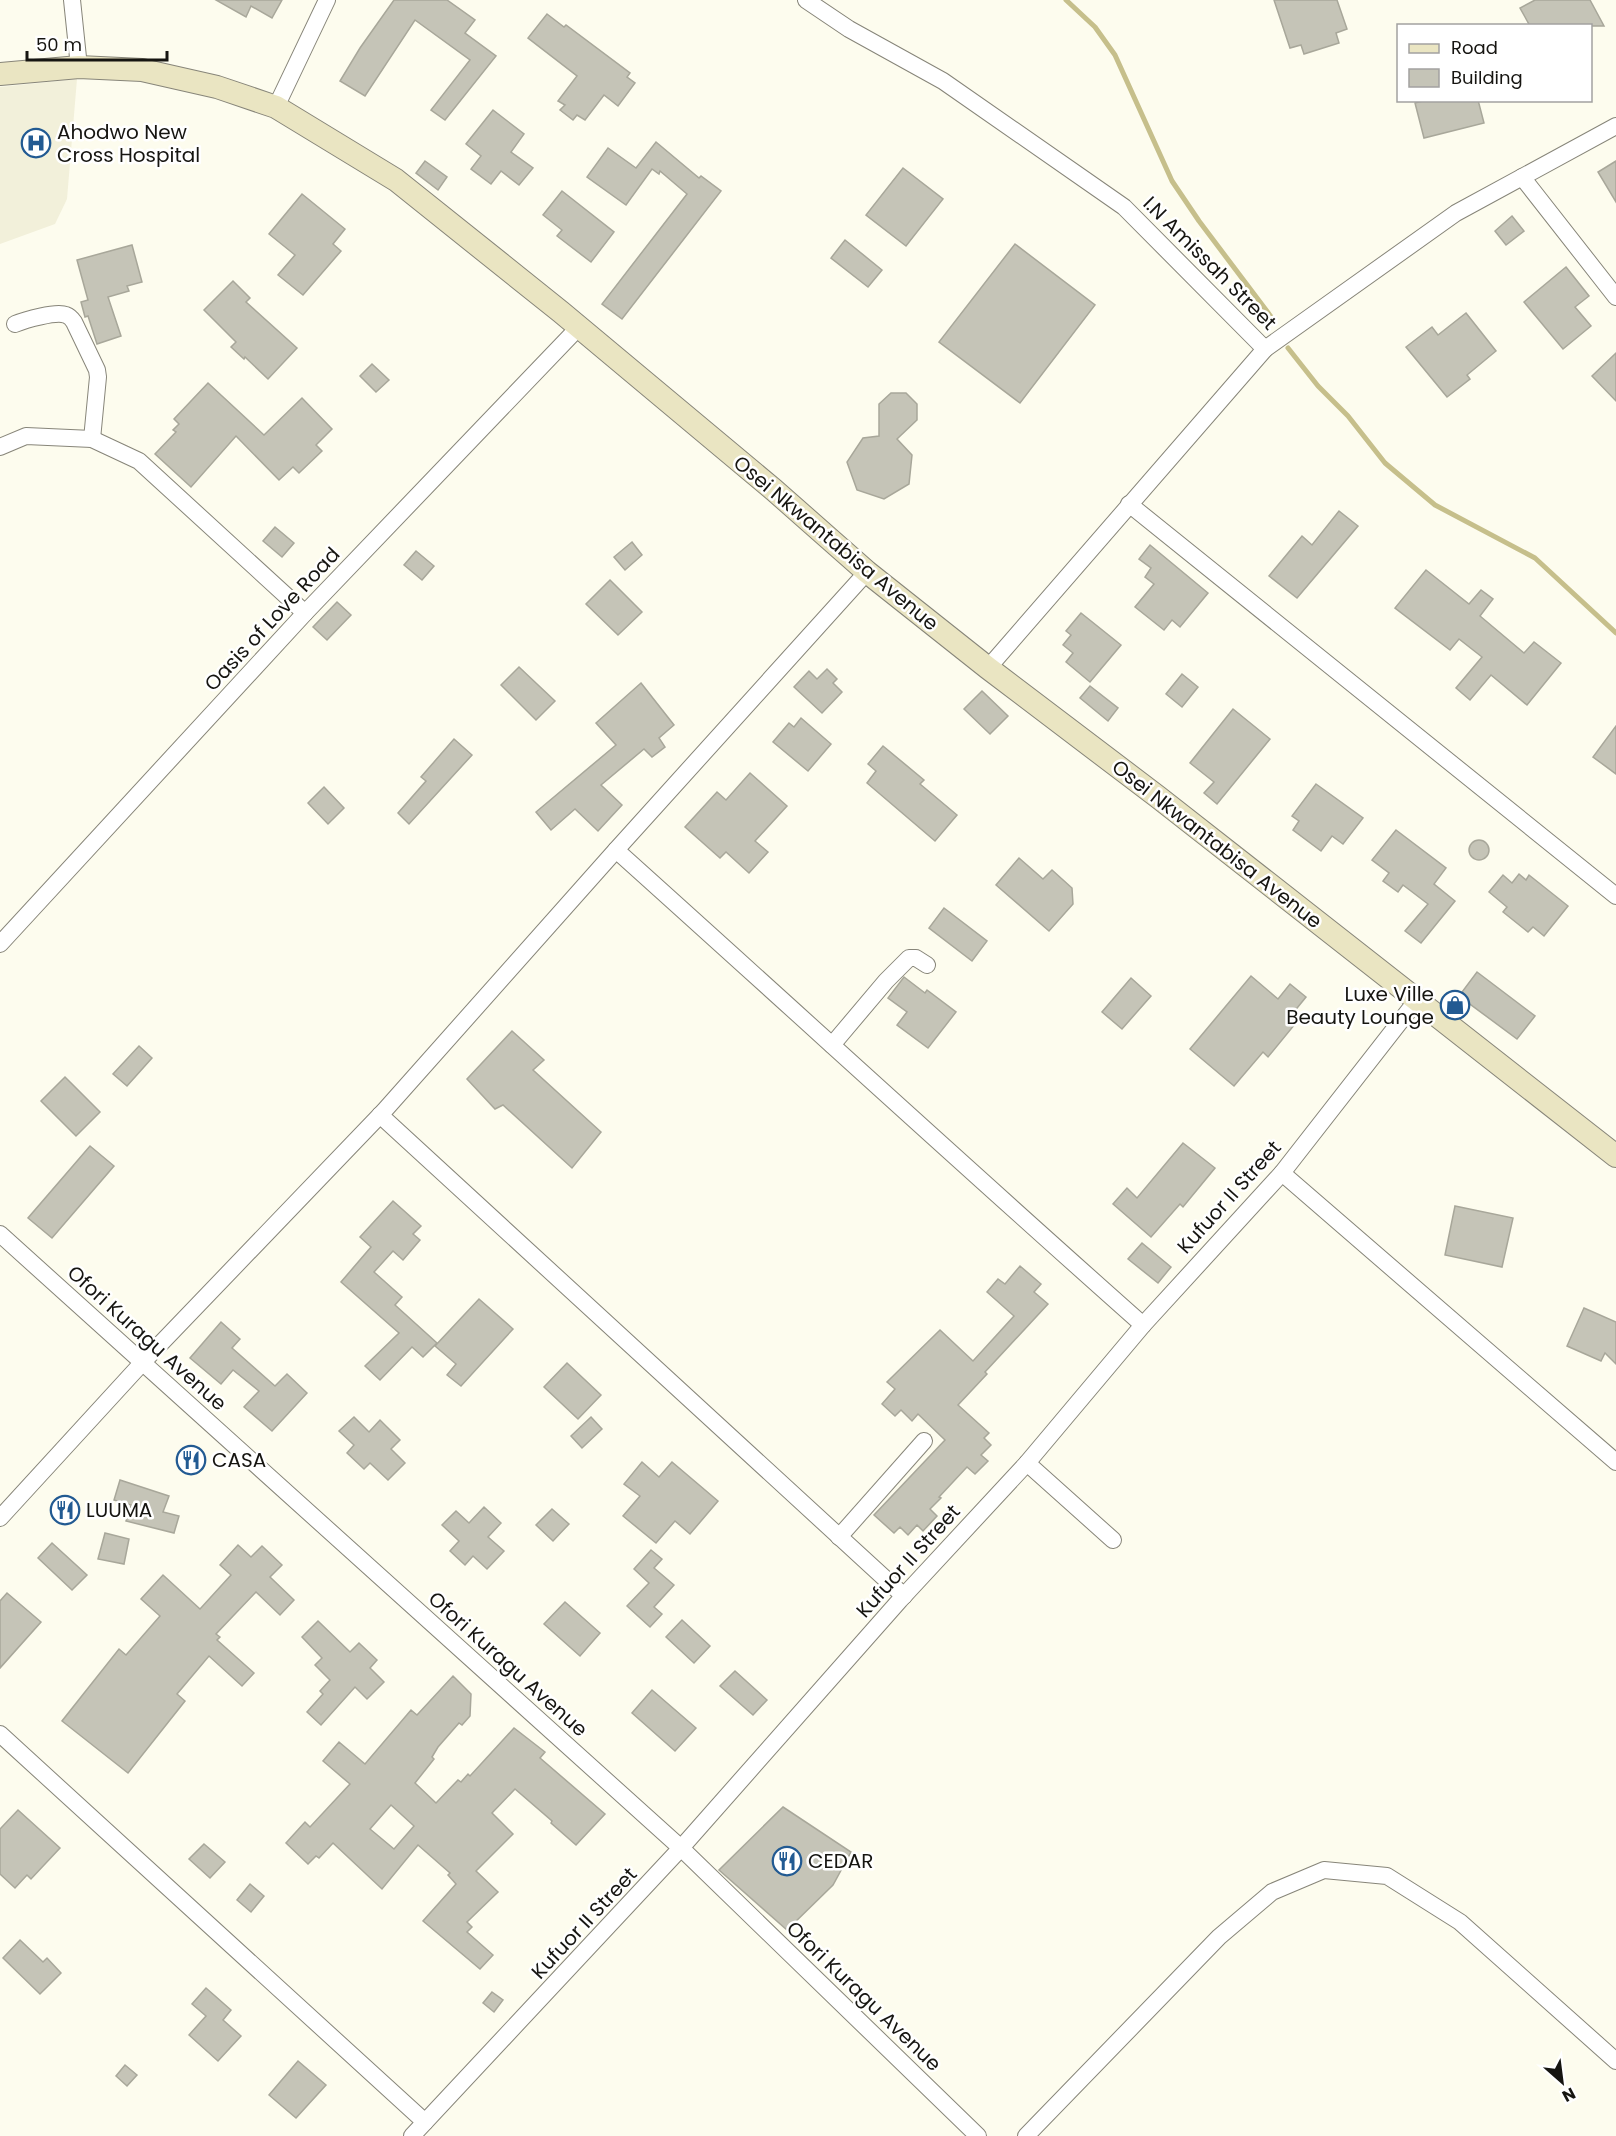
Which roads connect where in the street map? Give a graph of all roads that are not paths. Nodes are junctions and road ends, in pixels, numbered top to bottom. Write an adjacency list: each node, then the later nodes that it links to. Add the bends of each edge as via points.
1 (72, 0): 4 (street)
2 (327, 0): 6 (street)
3 (806, 0): 12 (street, I.N Amissah Street, via 849,29 943,81 1124,207)
4 (79, 68): 5 (street, Osei Nkwantabisa Avenue); 6 (street, Osei Nkwantabisa Avenue, via 142,70 217,87)
5 (0, 74)
6 (276, 107): 11 (street, Osei Nkwantabisa Avenue, via 396,180)
7 (1616, 126): 8 (street, I.N Amissah Street)
8 (1522, 177): 9 (street); 12 (street, I.N Amissah Street, via 1456,213)
9 (1616, 297)
10 (15, 324): 13 (street, via 62,314 74,322 97,370)
11 (579, 327): 16 (street, Osei Nkwantabisa Avenue); 17 (street, Oasis of Love Road)
12 (1264, 349): 15 (street)
13 (92, 439): 14 (street, via 26,436); 17 (street, via 139,461)
14 (0, 447)
15 (1129, 504): 18 (street); 20 (street)
16 (867, 572): 18 (street, Osei Nkwantabisa Avenue); 19 (street)
17 (305, 613): 21 (street, Oasis of Love Road)
18 (988, 668): 23 (street, Osei Nkwantabisa Avenue)
19 (616, 850): 24 (street); 25 (street)
20 (1616, 896)
21 (0, 944)
22 (927, 965): 24 (street, via 909,958)
23 (1417, 1000): 26 (street, Osei Nkwantabisa Avenue); 27 (street, Kufuor II Street)
24 (832, 1045): 29 (street)
25 (380, 1115): 30 (street); 35 (street)
26 (1616, 1156)
27 (1282, 1173): 29 (street, Kufuor II Street); 32 (street)
28 (0, 1234): 30 (street, Ofori Kuragu Avenue)
29 (1143, 1324): 33 (street, Kufuor II Street)
30 (143, 1362): 34 (street); 39 (street, Ofori Kuragu Avenue)
31 (924, 1441): 35 (street)
32 (1616, 1462)
33 (1027, 1463): 36 (street); 37 (street, Kufuor II Street)
34 (0, 1518)
35 (839, 1537): 37 (street)
36 (1113, 1540)
37 (904, 1596): 39 (street, Kufuor II Street)
38 (0, 1734): 41 (street)
39 (681, 1848): 41 (street, Kufuor II Street); 43 (street, Ofori Kuragu Avenue)
40 (1616, 2061): 44 (street, via 1460,1922 1387,1876 1324,1870 1272,1892 1219,1937)
41 (425, 2122): 42 (street, Kufuor II Street)
42 (412, 2136)
43 (978, 2136)
44 (1026, 2136)

